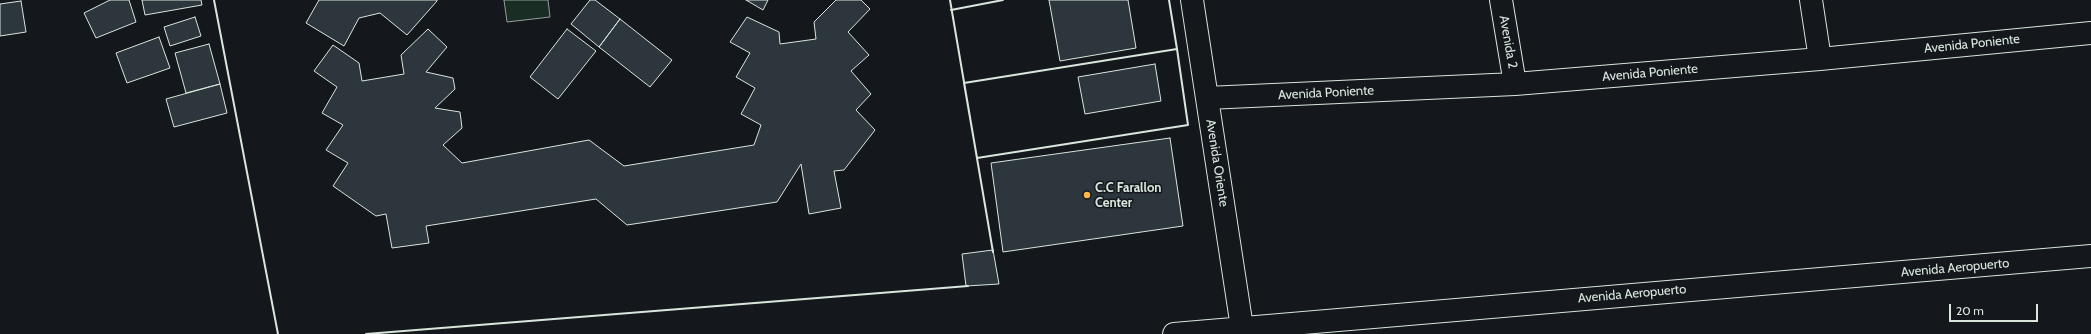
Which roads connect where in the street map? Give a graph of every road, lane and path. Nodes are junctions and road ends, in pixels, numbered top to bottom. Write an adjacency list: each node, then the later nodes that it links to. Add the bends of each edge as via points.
1 (1192, 0): 7 (street, Avenida Oriente)
2 (1501, 0): 6 (street, Avenida 2)
3 (1811, 0): 5 (street)
4 (2091, 33): 5 (street, Avenida Poniente)
5 (1820, 59): 6 (street, Avenida Poniente)
6 (1515, 84): 7 (street, Avenida Poniente)
7 (1207, 98): 9 (street, Avenida Oriente)
8 (2091, 256): 9 (street, Avenida Aeropuerto)
9 (1243, 330): 10 (street, Avenida Aeropuerto)
10 (1174, 334)

